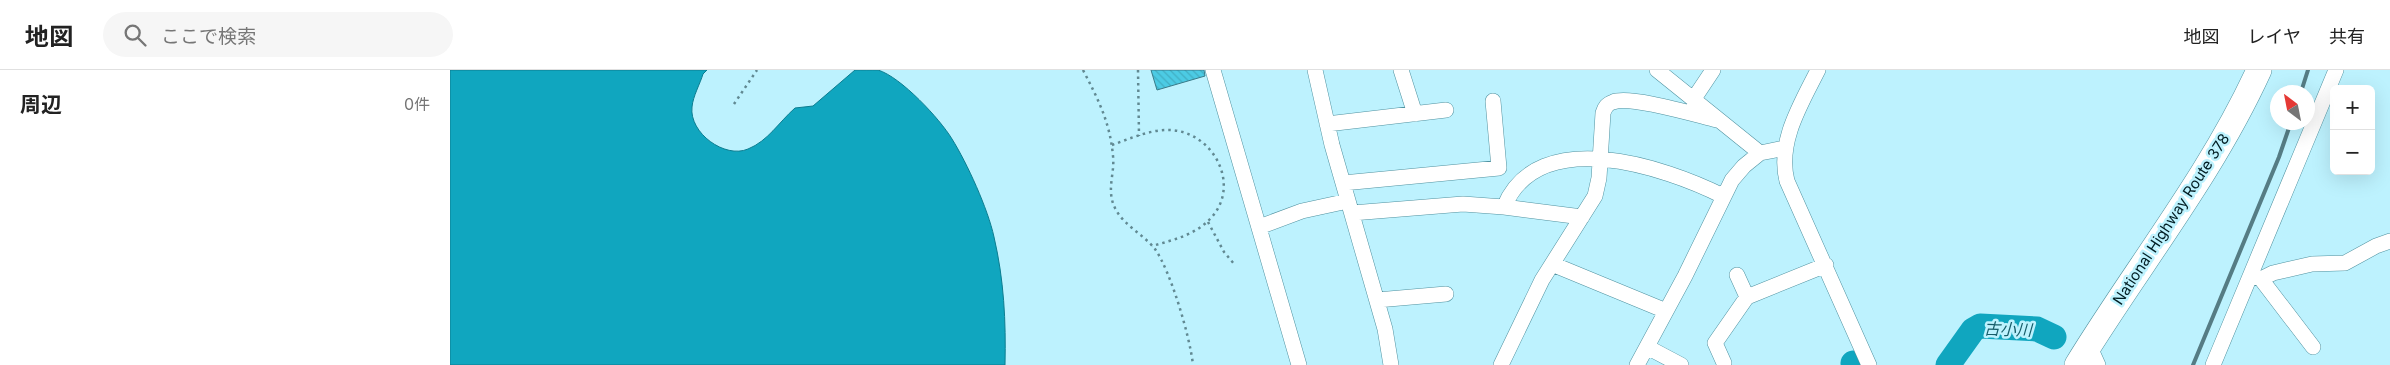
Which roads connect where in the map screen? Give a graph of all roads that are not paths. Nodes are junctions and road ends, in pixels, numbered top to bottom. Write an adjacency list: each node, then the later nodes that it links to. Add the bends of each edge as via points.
1 (1213, 70): 23 (street)
2 (1315, 70): 14 (street)
3 (1401, 70): 12 (street)
4 (1657, 70): 9 (street)
5 (1713, 70): 9 (street)
6 (1818, 70): 15 (street)
7 (2259, 70): 35 (highway, National Highway Route 378, via 2204,170)
8 (2336, 70): 28 (street)
9 (1693, 100): 13 (street)
10 (1493, 101): 18 (street, via 1499,168)
11 (1446, 110): 12 (street)
12 (1415, 114): 14 (street)
13 (1717, 120): 16 (street); 17 (street, via 1629,100 1614,101 1606,106 1603,113)
14 (1327, 124): 18 (street)
15 (1785, 148): 16 (street); 26 (street, via 1783,166 1787,181)
16 (1760, 153): 19 (street, via 1744,166)
17 (1600, 158): 19 (street, via 1691,180); 21 (street, via 1567,159 1547,165 1524,177 1509,194); 22 (street, via 1595,196)
18 (1343, 183): 20 (street)
19 (1723, 196): 32 (street)
20 (1350, 207): 21 (street, via 1463,204); 23 (street, via 1302,211); 31 (street)
21 (1504, 207): 22 (street)
22 (1582, 217): 25 (street)
23 (1259, 227): 37 (street)
24 (2390, 241): 28 (street, via 2345,263 2312,264)
25 (1552, 264): 32 (street); 39 (street)
26 (1826, 265): 30 (street); 42 (street)
27 (1737, 275): 30 (street)
28 (2256, 277): 33 (street); 43 (street)
29 (1446, 294): 31 (street)
30 (1747, 297): 36 (street, via 1715,343)
31 (1377, 300): 38 (street)
32 (1666, 311): 34 (street)
33 (2313, 346)
34 (1647, 347): 40 (street); 41 (street)
35 (2088, 358)
36 (1724, 364)
37 (1299, 365)
38 (1391, 365)
39 (1501, 365)
40 (1638, 365)
41 (1681, 365)
42 (1869, 365)
43 (2213, 365)

